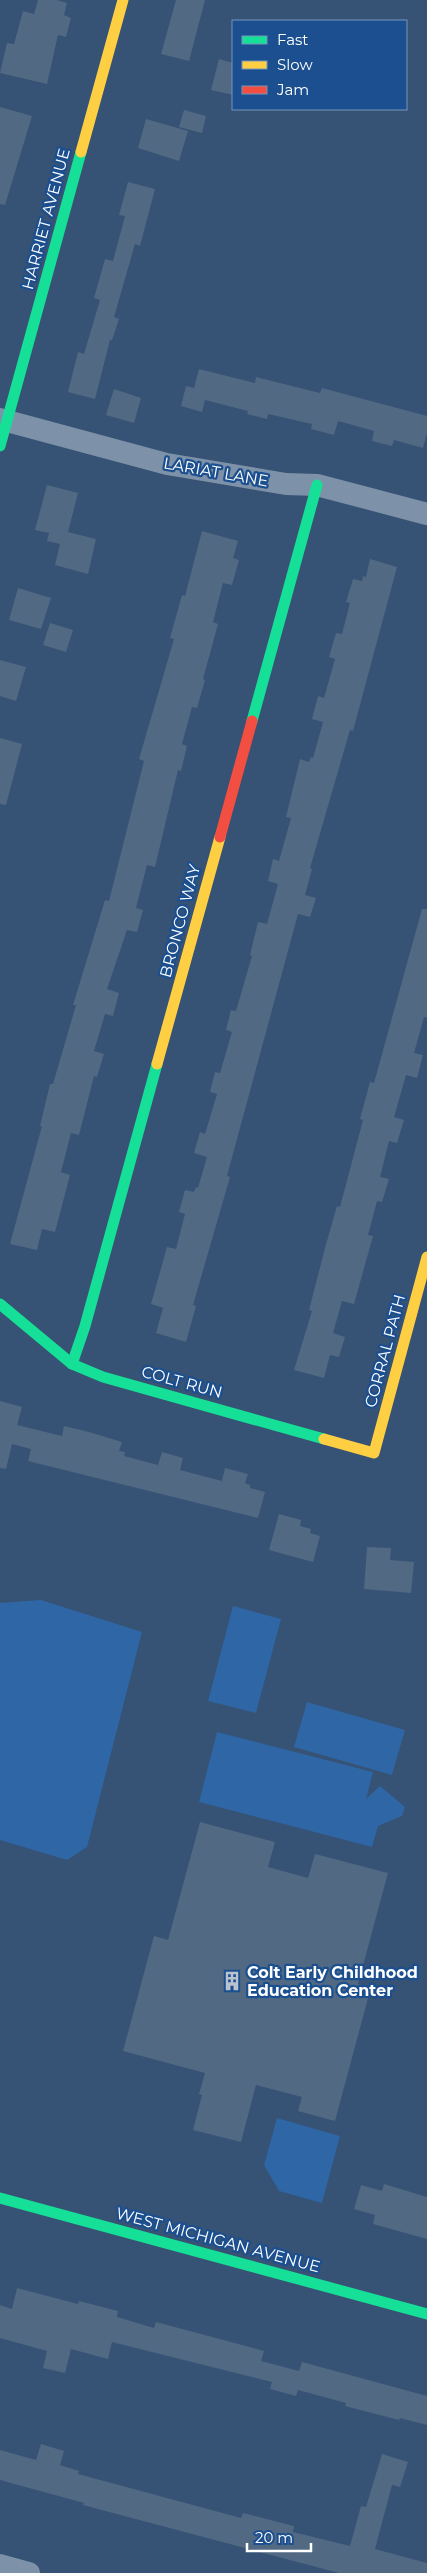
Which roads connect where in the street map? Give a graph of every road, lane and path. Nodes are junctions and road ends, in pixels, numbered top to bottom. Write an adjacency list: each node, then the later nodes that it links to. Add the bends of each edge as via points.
1 (123, 0): 2 (street, HARRIET AVENUE)
2 (3, 420): 3 (street, HARRIET AVENUE); 4 (street, LARIAT LANE, via 167,464 286,484)
3 (0, 446)
4 (317, 485): 5 (street, LARIAT LANE); 8 (street, BRONCO WAY)
5 (427, 514)
6 (427, 1257): 9 (street, CORRAL PATH)
7 (0, 1304): 8 (street, COLT RUN)
8 (72, 1364): 9 (street, COLT RUN, via 103,1377)
9 (374, 1453)
10 (0, 2198): 11 (street, WEST MICHIGAN AVENUE)
11 (427, 2314)
12 (0, 2565): 13 (street)
13 (28, 2573)

